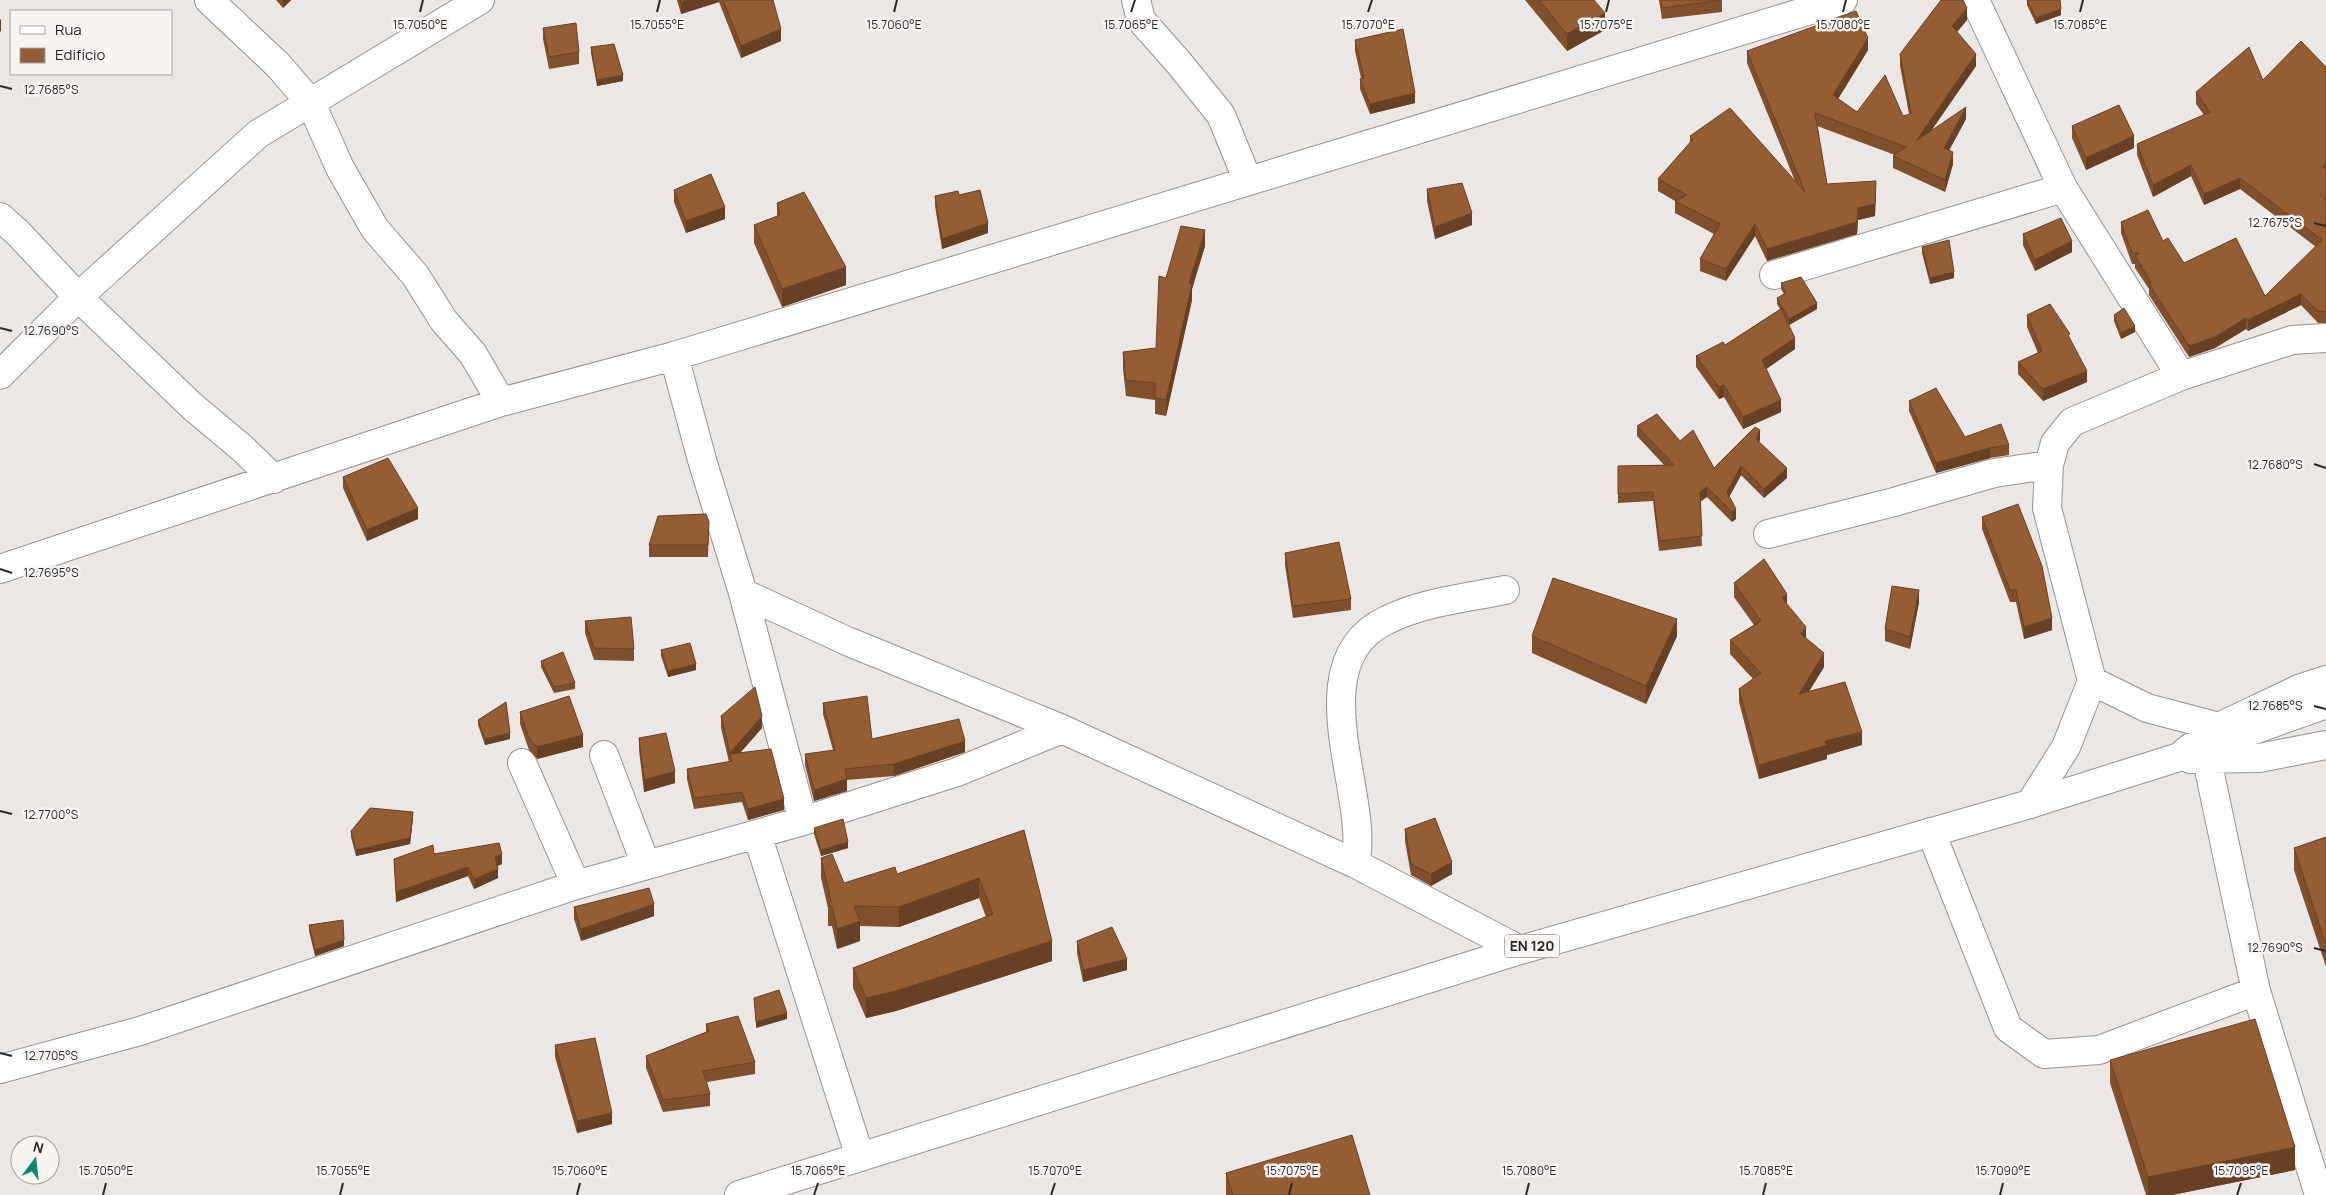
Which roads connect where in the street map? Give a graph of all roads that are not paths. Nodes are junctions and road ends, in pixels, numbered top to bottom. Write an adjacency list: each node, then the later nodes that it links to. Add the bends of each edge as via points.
1 (209, 0): 6 (street, via 278,65)
2 (480, 0): 6 (street)
3 (1136, 0): 7 (street, via 1140,20 1221,115)
4 (1844, 0): 7 (street)
5 (1975, 0): 8 (street)
6 (311, 103): 11 (street, via 258,134); 16 (street, via 340,168 376,229 415,276 444,321 473,354)
7 (1248, 181): 13 (street)
8 (2063, 188): 10 (street); 15 (street)
9 (0, 217): 11 (street)
10 (1774, 275)
11 (78, 297): 14 (street); 18 (street, via 193,407)
12 (2326, 338): 15 (street, via 2292,340)
13 (674, 356): 16 (street); 22 (street)
14 (0, 375)
15 (2181, 376): 17 (street, via 2072,422 2055,443)
16 (501, 402): 18 (street)
17 (2049, 465): 19 (street, via 1994,473); 24 (street, via 2047,508)
18 (274, 478): 20 (street)
19 (1768, 534)
20 (0, 570)
21 (1505, 590): 37 (street, via 1430,605 1386,620 1362,637 1345,666 1340,700 1357,829)
22 (743, 593): 27 (street, via 847,641); 34 (street)
23 (2326, 680): 26 (street, via 2301,688)
24 (2092, 681): 26 (street, via 2147,708); 33 (street, via 2066,747)
25 (2326, 704): 30 (street, EN 120)
26 (2218, 727): 30 (street)
27 (1062, 729): 34 (street, via 957,772); 37 (street)
28 (2326, 744): 31 (street, via 2259,758)
29 (604, 755): 38 (street)
30 (2176, 758): 31 (street); 33 (street, EN 120)
31 (2207, 760): 41 (street)
32 (522, 764): 39 (street)
33 (2030, 804): 35 (street, EN 120)
34 (803, 821): 36 (street)
35 (1931, 832): 40 (street, EN 120); 41 (street, via 2008,1028 2044,1054 2099,1050)
36 (757, 834): 38 (street); 43 (street)
37 (1356, 864): 40 (street)
38 (646, 865): 39 (street)
39 (576, 886): 42 (street, via 140,1031)
40 (1520, 950): 43 (street, EN 120)
41 (2256, 991): 45 (street)
42 (0, 1069)
43 (860, 1157): 44 (street, EN 120)
44 (744, 1194)
45 (2319, 1195)

